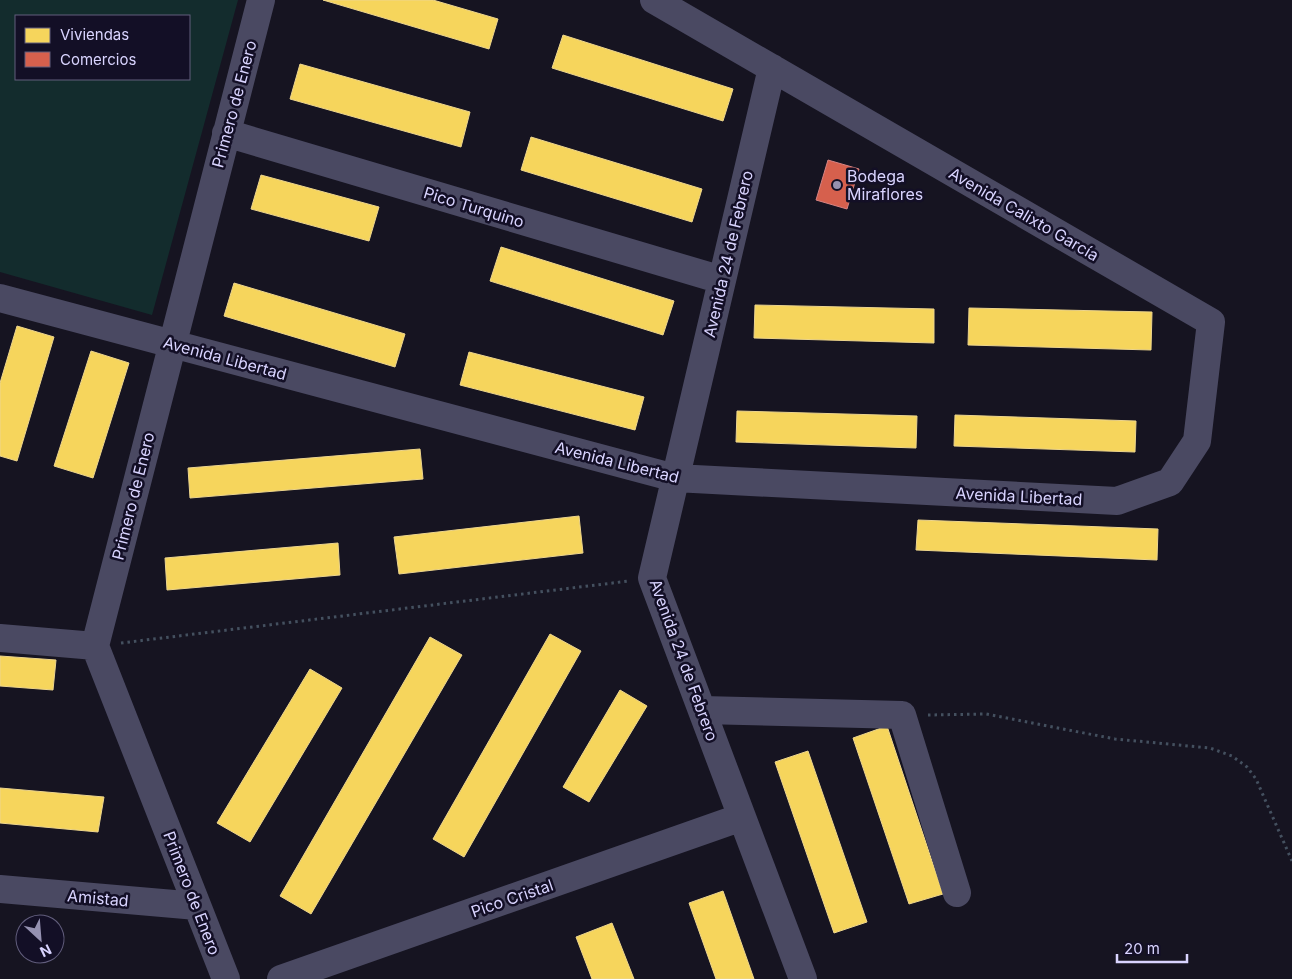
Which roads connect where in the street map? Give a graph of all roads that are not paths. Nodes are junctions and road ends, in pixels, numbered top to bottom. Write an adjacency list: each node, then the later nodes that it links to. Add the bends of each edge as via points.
1 (261, 0): 4 (street, Primero de Enero)
2 (654, 0): 3 (street, Avenida Calixto García)
3 (772, 68): 5 (street, Avenida 24 de Febrero); 7 (street, Avenida Calixto García)
4 (226, 133): 5 (street, Pico Turquino); 8 (street, Primero de Enero)
5 (722, 280): 9 (street, Avenida 24 de Febrero)
6 (0, 298): 8 (street, Avenida Libertad)
7 (1211, 322): 9 (street, Avenida Libertad, via 1197,441 1170,482 1117,501)
8 (172, 344): 9 (street, Avenida Libertad); 11 (street, Primero de Enero)
9 (675, 478): 12 (street, Avenida 24 de Febrero, via 652,578)
10 (0, 638): 11 (street)
11 (95, 646): 16 (street, Primero de Enero)
12 (702, 710): 13 (street, Avenida 24 de Febrero); 15 (street, via 902,715)
13 (742, 817): 18 (street, Pico Cristal); 19 (street, Avenida 24 de Febrero)
14 (0, 889): 16 (street, Amistad)
15 (957, 893)
16 (197, 906): 17 (street, Primero de Enero)
17 (226, 979)
18 (281, 979)
19 (803, 979)

